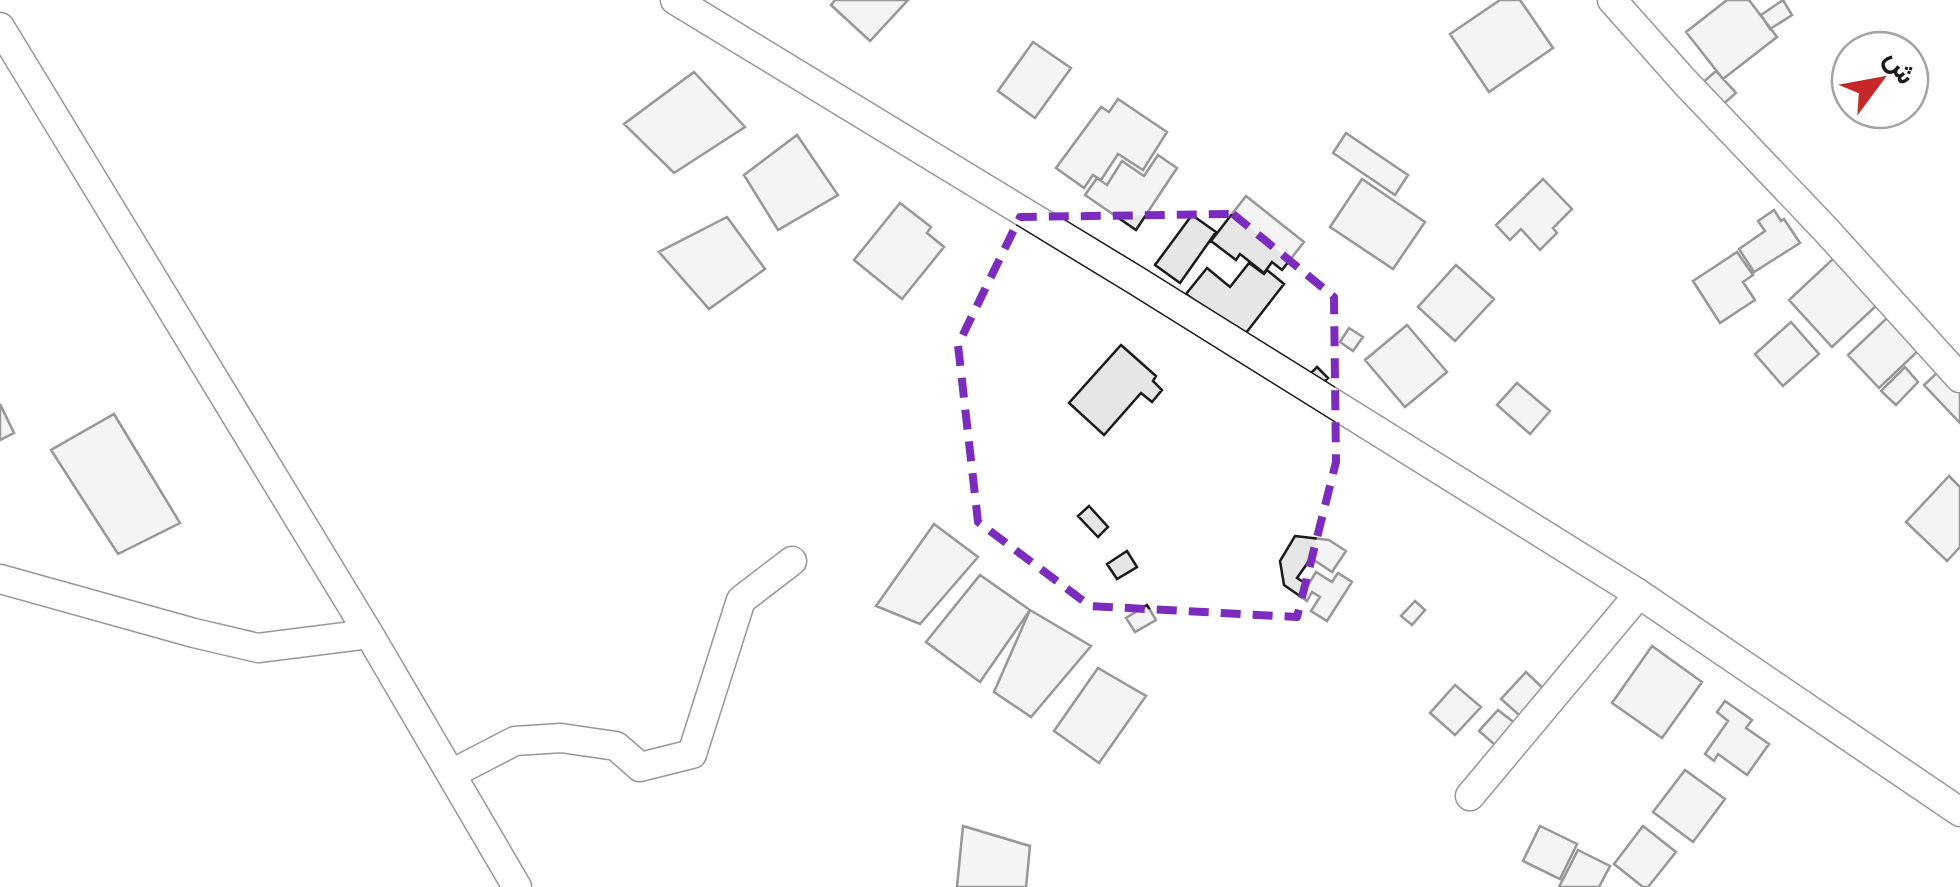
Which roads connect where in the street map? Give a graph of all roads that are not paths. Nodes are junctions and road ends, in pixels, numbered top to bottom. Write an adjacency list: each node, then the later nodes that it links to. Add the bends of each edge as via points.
1 (675, 0): 7 (street)
2 (1612, 0): 4 (street)
3 (0, 26): 8 (street)
4 (1960, 378)
5 (792, 561): 9 (street, via 740,600 692,754 640,767 616,746 561,738 514,741)
6 (0, 580): 8 (street, via 258,648)
7 (1638, 594): 10 (street); 11 (street)
8 (369, 634): 9 (street)
9 (450, 774): 12 (street)
10 (1470, 796)
11 (1960, 812)
12 (517, 887)

